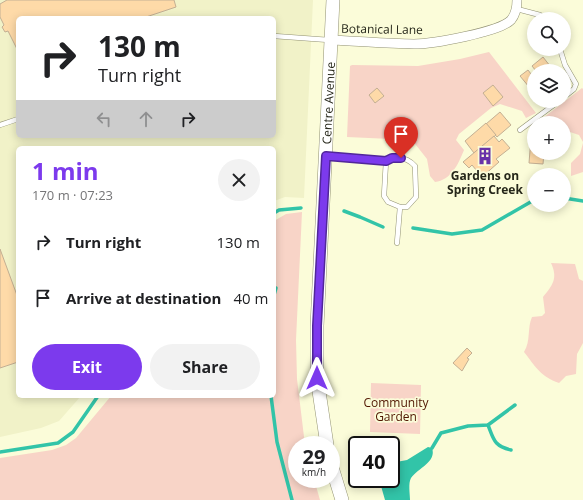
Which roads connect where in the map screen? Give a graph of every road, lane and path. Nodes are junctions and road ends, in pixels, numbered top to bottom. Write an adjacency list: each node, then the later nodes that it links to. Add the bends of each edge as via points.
1 (333, 0): 5 (street, Centre Avenue)
2 (517, 5): 3 (lane); 5 (street, Botanical Lane, via 512,20 503,26 479,34 415,44)
3 (533, 12)
4 (276, 36): 5 (lane)
5 (331, 40): 12 (street, Centre Avenue)
6 (571, 75): 7 (lane, via 576,84)
7 (571, 91)
8 (550, 108): 11 (lane)
9 (16, 120): 10 (lane)
10 (0, 125)
11 (520, 130)
12 (326, 156): 13 (lane); 16 (street, Centre Avenue, via 317,326 317,378)
13 (386, 161): 14 (lane, via 384,196 388,202); 14 (lane, via 401,158 409,160 415,166 416,196 407,207)
14 (400, 207): 15 (lane)
15 (397, 243)
16 (326, 436)
17 (338, 488): 18 (street)
18 (342, 500)

